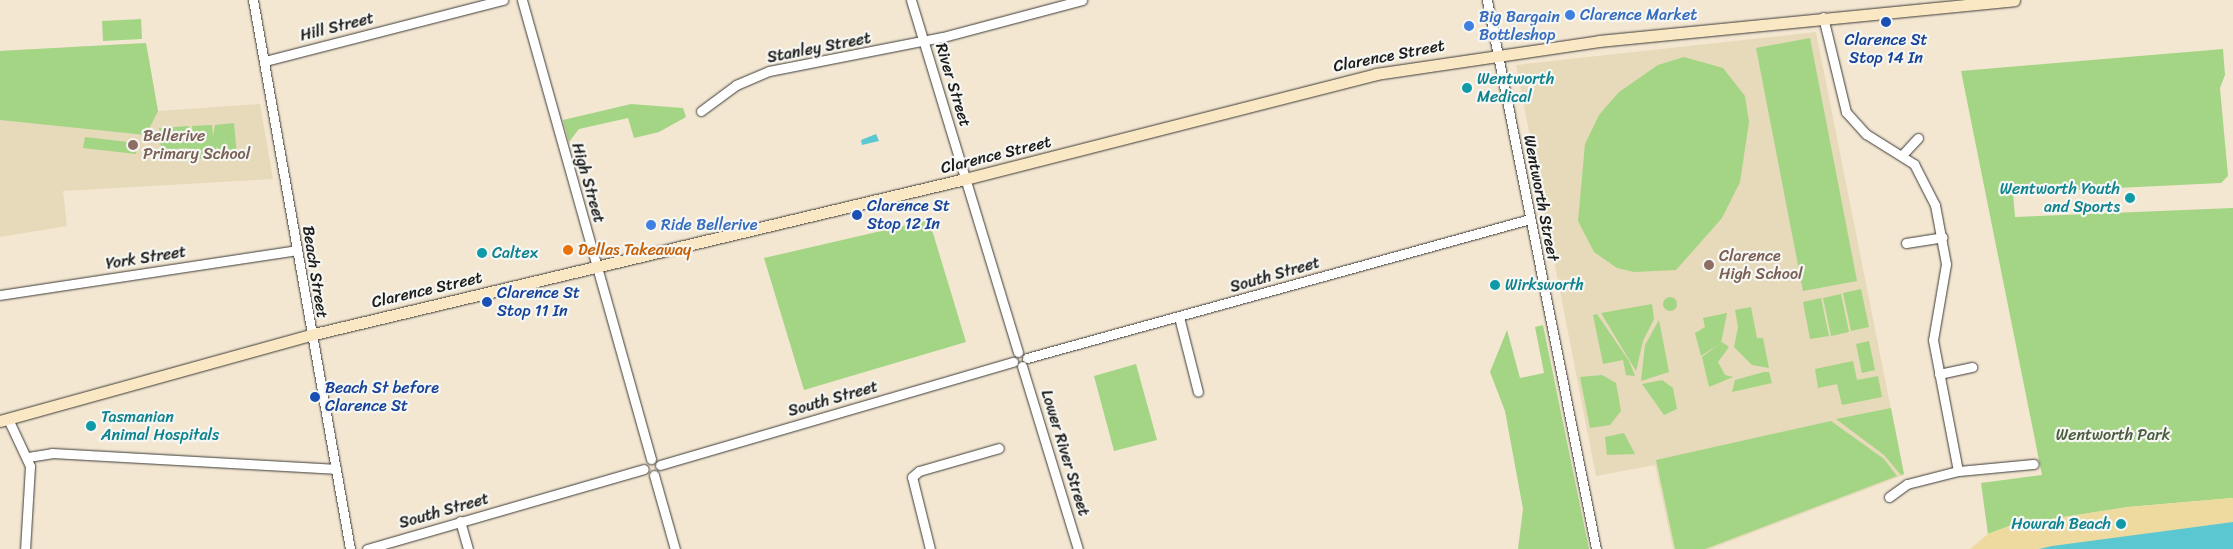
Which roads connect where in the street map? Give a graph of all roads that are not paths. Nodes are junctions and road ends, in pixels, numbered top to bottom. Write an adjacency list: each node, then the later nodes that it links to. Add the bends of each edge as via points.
1 (253, 0): 11 (street, Beach Street)
2 (504, 0): 11 (street, Hill Street)
3 (522, 0): 20 (street, High Street)
4 (911, 0): 9 (street, River Street)
5 (1082, 0): 9 (street, Stanley Street)
6 (1487, 0): 10 (street, Wentworth Street)
7 (2014, 0): 8 (main road, Clarence Street)
8 (1822, 17): 10 (main road, Clarence Street); 14 (street, via 1846,112 1866,134)
9 (924, 42): 12 (street, Stanley Street, via 769,71 736,85); 15 (street, River Street)
10 (1498, 53): 15 (main road, Clarence Street, via 1342,82); 16 (street, Wentworth Street)
11 (264, 61): 19 (street, Beach Street)
12 (700, 111)
13 (1918, 138): 14 (street)
14 (1903, 154): 17 (street, via 1930,188)
15 (966, 180): 20 (main road, Clarence Street); 24 (street)
16 (1530, 219): 22 (street, South Street); 49 (street, Wentworth Street)
17 (1943, 237): 18 (street); 28 (street, via 1945,280 1933,327)
18 (1906, 243)
19 (297, 250): 21 (street, York Street); 23 (street, Beach Street)
20 (595, 267): 23 (main road, Clarence Street); 33 (street, High Street)
21 (0, 295)
22 (1178, 317): 26 (street, South Street); 29 (street)
23 (310, 335): 30 (main road, Clarence Street); 36 (street, Beach Street)
24 (1018, 352): 25 (street); 26 (street)
25 (1013, 362): 26 (street); 34 (street, South Street)
26 (1025, 362): 48 (street, Lower River Street)
27 (1972, 367): 28 (street)
28 (1939, 374): 38 (street)
29 (1198, 392)
30 (4, 420): 32 (street)
31 (999, 448): 47 (street, via 919,471 912,477)
32 (28, 456): 36 (street, via 52,453); 42 (street)
33 (651, 459): 34 (street); 37 (street)
34 (660, 464): 39 (street)
35 (2034, 464): 38 (street)
36 (334, 469): 43 (street, Beach Street)
37 (644, 469): 39 (street); 41 (street, South Street)
38 (1958, 471): 40 (street, via 1907,484)
39 (654, 475): 46 (street)
40 (1889, 497)
41 (460, 521): 44 (street, South Street); 45 (street)
42 (25, 549)
43 (350, 549)
44 (367, 549)
45 (468, 549)
46 (676, 549)
47 (930, 549)
48 (1078, 549)
49 (1596, 549)

